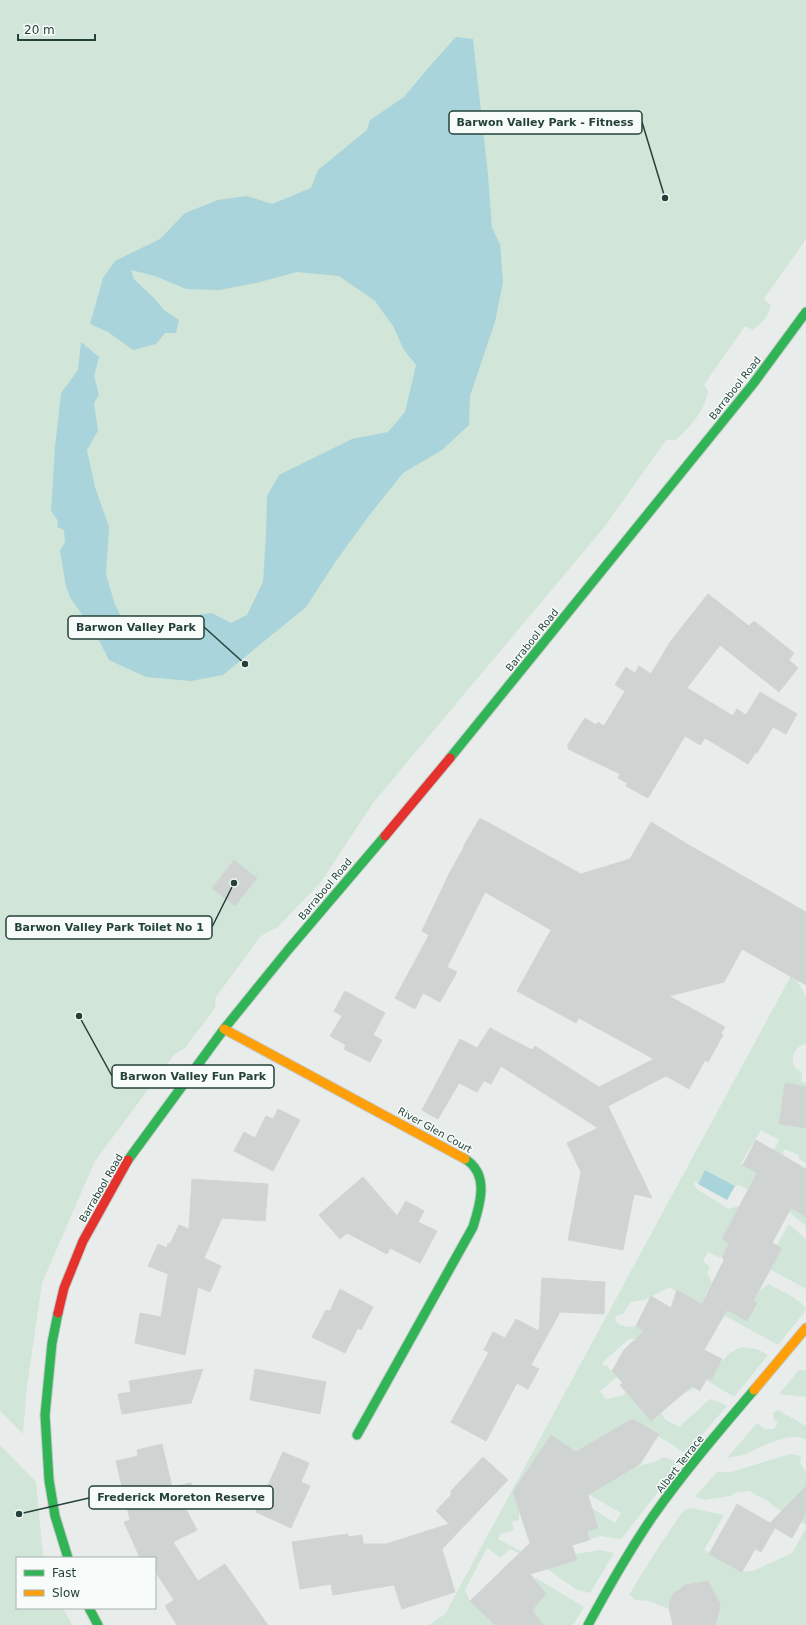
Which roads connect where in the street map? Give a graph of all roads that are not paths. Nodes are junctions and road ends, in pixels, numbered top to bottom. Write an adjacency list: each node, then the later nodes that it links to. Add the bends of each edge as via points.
1 (806, 312): 2 (street, Barrabool Road, via 753,384 428,784)
2 (224, 1029): 4 (street, River Glen Court, via 450,1150 470,1162 481,1180 480,1203 473,1226); 5 (street, Barrabool Road, via 124,1166 83,1241 64,1288 52,1343 45,1415 49,1480 55,1516)
3 (806, 1328): 8 (street, Albert Terrace, via 663,1503 618,1572)
4 (357, 1435)
5 (68, 1557)
6 (90, 1609): 7 (street)
7 (98, 1625)
8 (588, 1625)

